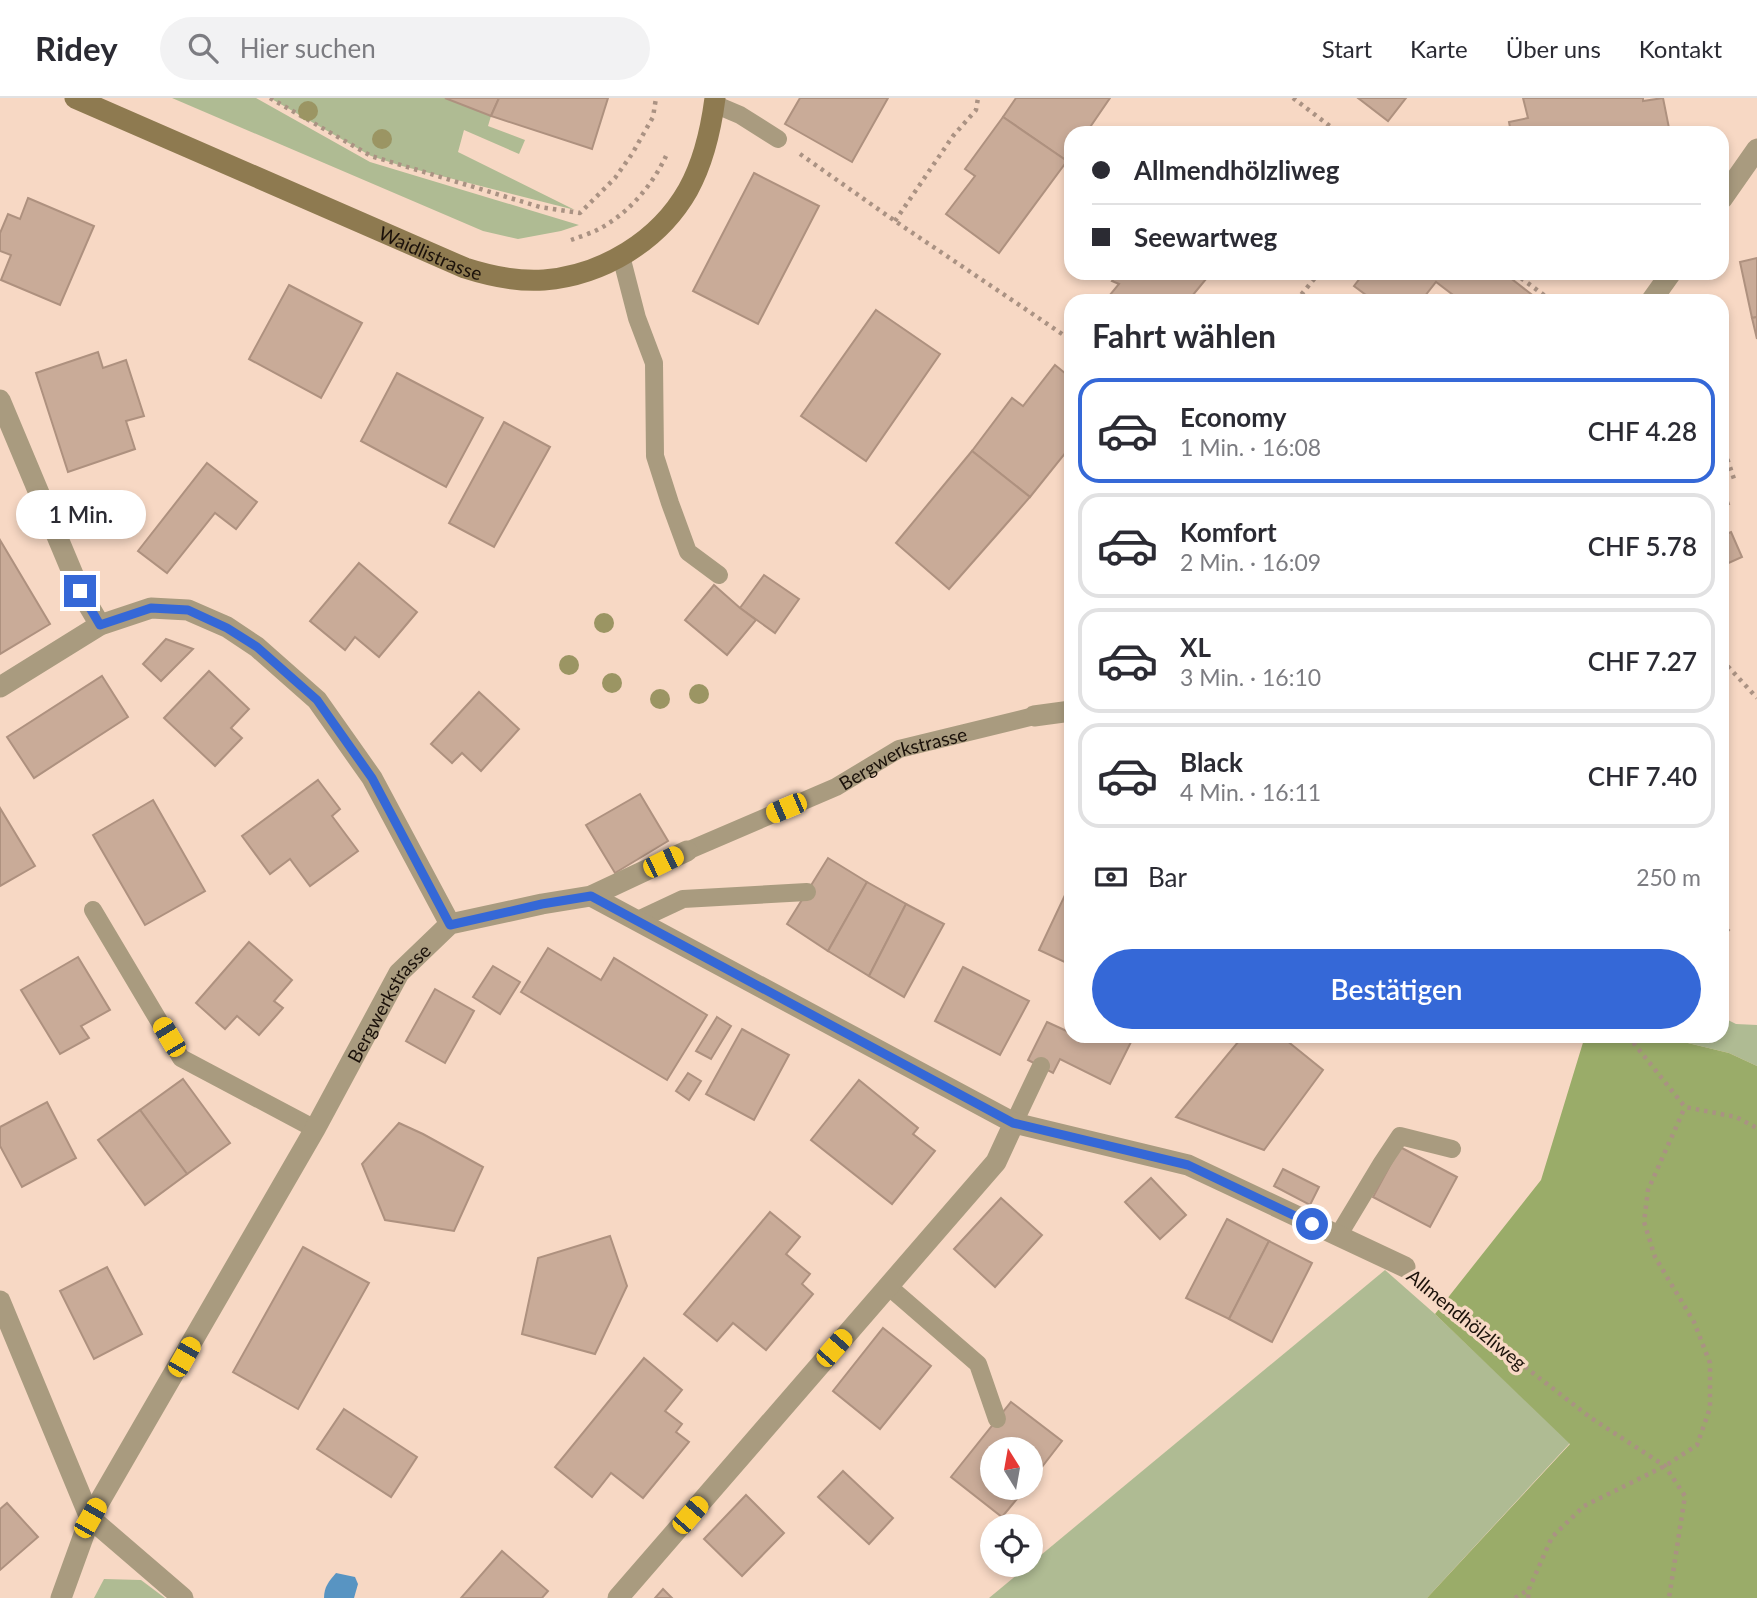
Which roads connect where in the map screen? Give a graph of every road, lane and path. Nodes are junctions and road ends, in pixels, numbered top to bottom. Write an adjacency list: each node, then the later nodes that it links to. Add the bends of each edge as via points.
1 (75, 98): 14 (main road, Waidlistrasse, via 490,276 544,280 596,268)
2 (270, 98): 3 (path, via 372,156 540,207 580,213 632,154 653,117)
3 (656, 98)
4 (978, 98): 12 (path, via 976,110)
5 (1293, 98): 7 (path)
6 (715, 101): 8 (lane); 14 (main road, Waidlistrasse, via 689,189 661,227)
7 (1330, 126)
8 (778, 139): 12 (path)
9 (669, 149): 13 (path, via 654,179 619,216)
10 (1757, 149): 11 (street)
11 (1729, 190)
12 (895, 221): 19 (path)
13 (562, 244)
14 (621, 256): 23 (lane, via 654,363 655,456 688,552)
15 (1313, 280): 17 (path)
16 (1524, 280): 18 (path)
17 (1302, 294)
18 (1542, 294)
19 (1064, 335)
20 (0, 400): 24 (street, via 80,591)
21 (1729, 464): 22 (path)
22 (1734, 479)
23 (719, 575)
24 (100, 625): 26 (street); 35 (street, via 151,608 188,610 257,647 317,700 372,778)
25 (1729, 668): 27 (path)
26 (0, 687)
27 (1757, 698)
28 (1064, 712): 29 (street, Bergwerkstrasse)
29 (1034, 716): 30 (lane, Bergwerkstrasse, via 899,749 836,787)
30 (687, 850): 32 (street, Bergwerkstrasse)
31 (807, 892): 34 (lane, via 684,899)
32 (591, 896): 34 (street, Allmendhölzliweg); 35 (street, Bergwerkstrasse)
33 (93, 910): 41 (lane, via 181,1058)
34 (636, 921): 39 (street, Allmendhölzliweg)
35 (450, 925): 41 (street, Bergwerkstrasse, via 399,973)
36 (1634, 1043): 38 (path)
37 (1041, 1066): 39 (lane)
38 (1685, 1107): 40 (path, via 1736,1117); 48 (path, via 1648,1190 1644,1223 1655,1257 1694,1322 1710,1363 1710,1408 1696,1445)
39 (1013, 1123): 43 (street, Allmendhölzliweg, via 1188,1165); 45 (street, via 996,1162)
40 (1757, 1128)
41 (316, 1129): 49 (street, Bergwerkstrasse)
42 (1452, 1149): 43 (lane, via 1400,1136)
43 (1338, 1237): 44 (street, Allmendhölzliweg)
44 (1405, 1267): 48 (path, Allmendhölzliweg, via 1570,1402)
45 (888, 1286): 47 (lane, via 978,1364); 53 (street)
46 (0, 1301): 49 (street)
47 (997, 1419)
48 (1665, 1466): 50 (path, via 1584,1507 1552,1536); 56 (path, via 1685,1496)
49 (90, 1518): 51 (street, Bergwerkstrasse); 52 (street)
50 (1529, 1589): 54 (path); 55 (path)
51 (61, 1598)
52 (183, 1598)
53 (618, 1598)
54 (1515, 1598)
55 (1528, 1598)
56 (1669, 1598)

